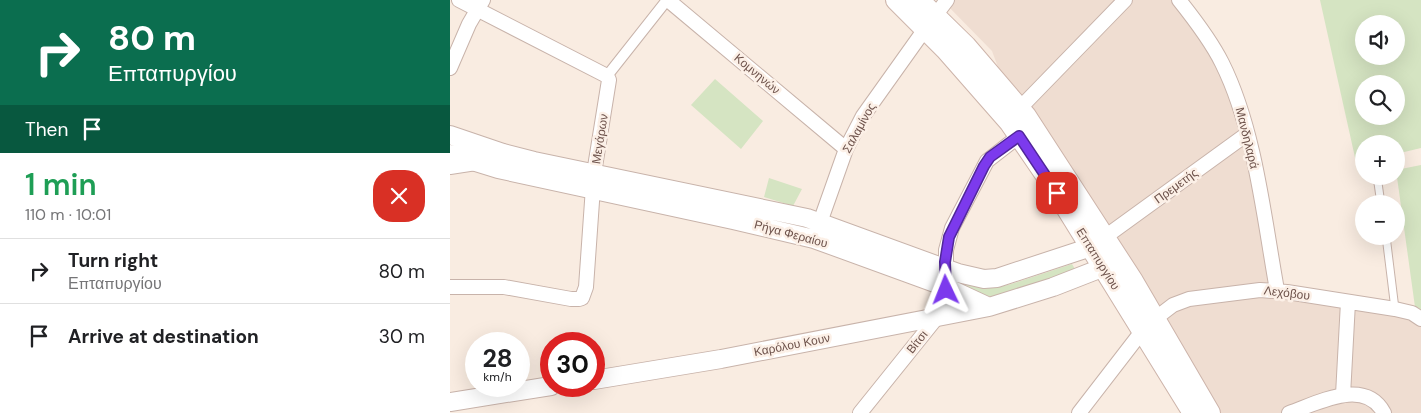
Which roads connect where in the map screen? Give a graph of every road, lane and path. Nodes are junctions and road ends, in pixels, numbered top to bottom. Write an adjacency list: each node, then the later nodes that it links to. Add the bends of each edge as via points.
1 (459, 0): 7 (street)
2 (667, 0): 10 (street); 15 (street, Κομνηνών)
3 (896, 0): 8 (main road, Επταπυργίου)
4 (919, 0): 8 (main road, Επταπυργίου)
5 (1125, 0): 11 (street)
6 (1179, 0): 12 (street, Μανδηλαρά, via 1222,62)
7 (480, 5): 9 (street); 10 (street)
8 (935, 15): 11 (main road, Επταπυργίου, via 976,56); 14 (main road, Επταπυργίου); 15 (street, Σαλαμίνος, via 867,110)
9 (450, 68)
10 (607, 76): 19 (street, Μεγάρων)
11 (1020, 108): 22 (main road, Επταπυργίου, via 1036,130)
12 (1247, 134): 22 (street, Πρεμετής); 28 (street, Μανδηλαρά)
13 (450, 135): 19 (street, Ρήγα Φεραίου)
14 (1019, 136): 22 (main road, Επταπυργίου); 25 (street, Βίτσι, via 990,157 984,166 952,228 946,247)
15 (846, 149): 20 (street, Σαλαμίνος)
16 (450, 154): 17 (street, Ρήγα Φεραίου)
17 (477, 163): 18 (street); 19 (street, Ρήγα Φεραίου)
18 (450, 167)
19 (594, 181): 20 (street, Ρήγα Φεραίου, via 765,209); 21 (street, Ρήγα Φεραίου); 26 (street, Μεγάρων, via 586,287 582,298 571,299 496,286)
20 (820, 222): 21 (street, Σαλαμίνος); 25 (street, Ρήγα Φεραίου)
21 (814, 239): 27 (street, Ρήγα Φεραίου)
22 (1097, 242): 24 (main road, Επταπυργίου); 25 (street, Ρήγα Φεραίου, via 998,278 977,278)
23 (1387, 245): 31 (lane)
24 (1112, 265): 30 (street, via 1053,288); 34 (main road, Επταπυργίου)
25 (945, 269): 27 (street, Βίτσι)
26 (450, 287)
27 (946, 287): 30 (street, Ρήγα Φεραίου); 32 (street, Βίτσι)
28 (1277, 290): 29 (street, Λεχόβου); 34 (street, Λεχόβου, via 1251,290 1189,299 1173,304)
29 (1348, 302): 31 (street, Λεχόβου); 37 (street)
30 (989, 307): 32 (street, Καρόλου Κουν)
31 (1395, 309): 33 (street, Λεχόβου)
32 (938, 317): 35 (street, Καρόλου Κουν); 39 (street, Βίτσι)
33 (1421, 319)
34 (1149, 324): 40 (street, Λεχόβου); 41 (main road, Επταπυργίου); 42 (main road, Επταπυργίου)
35 (605, 378)
36 (540, 388): 38 (street)
37 (1344, 395): 43 (street); 44 (street, via 1371,398)
38 (450, 402)
39 (860, 413)
40 (1080, 413)
41 (1193, 413)
42 (1210, 413)
43 (1289, 413)
44 (1384, 413)

